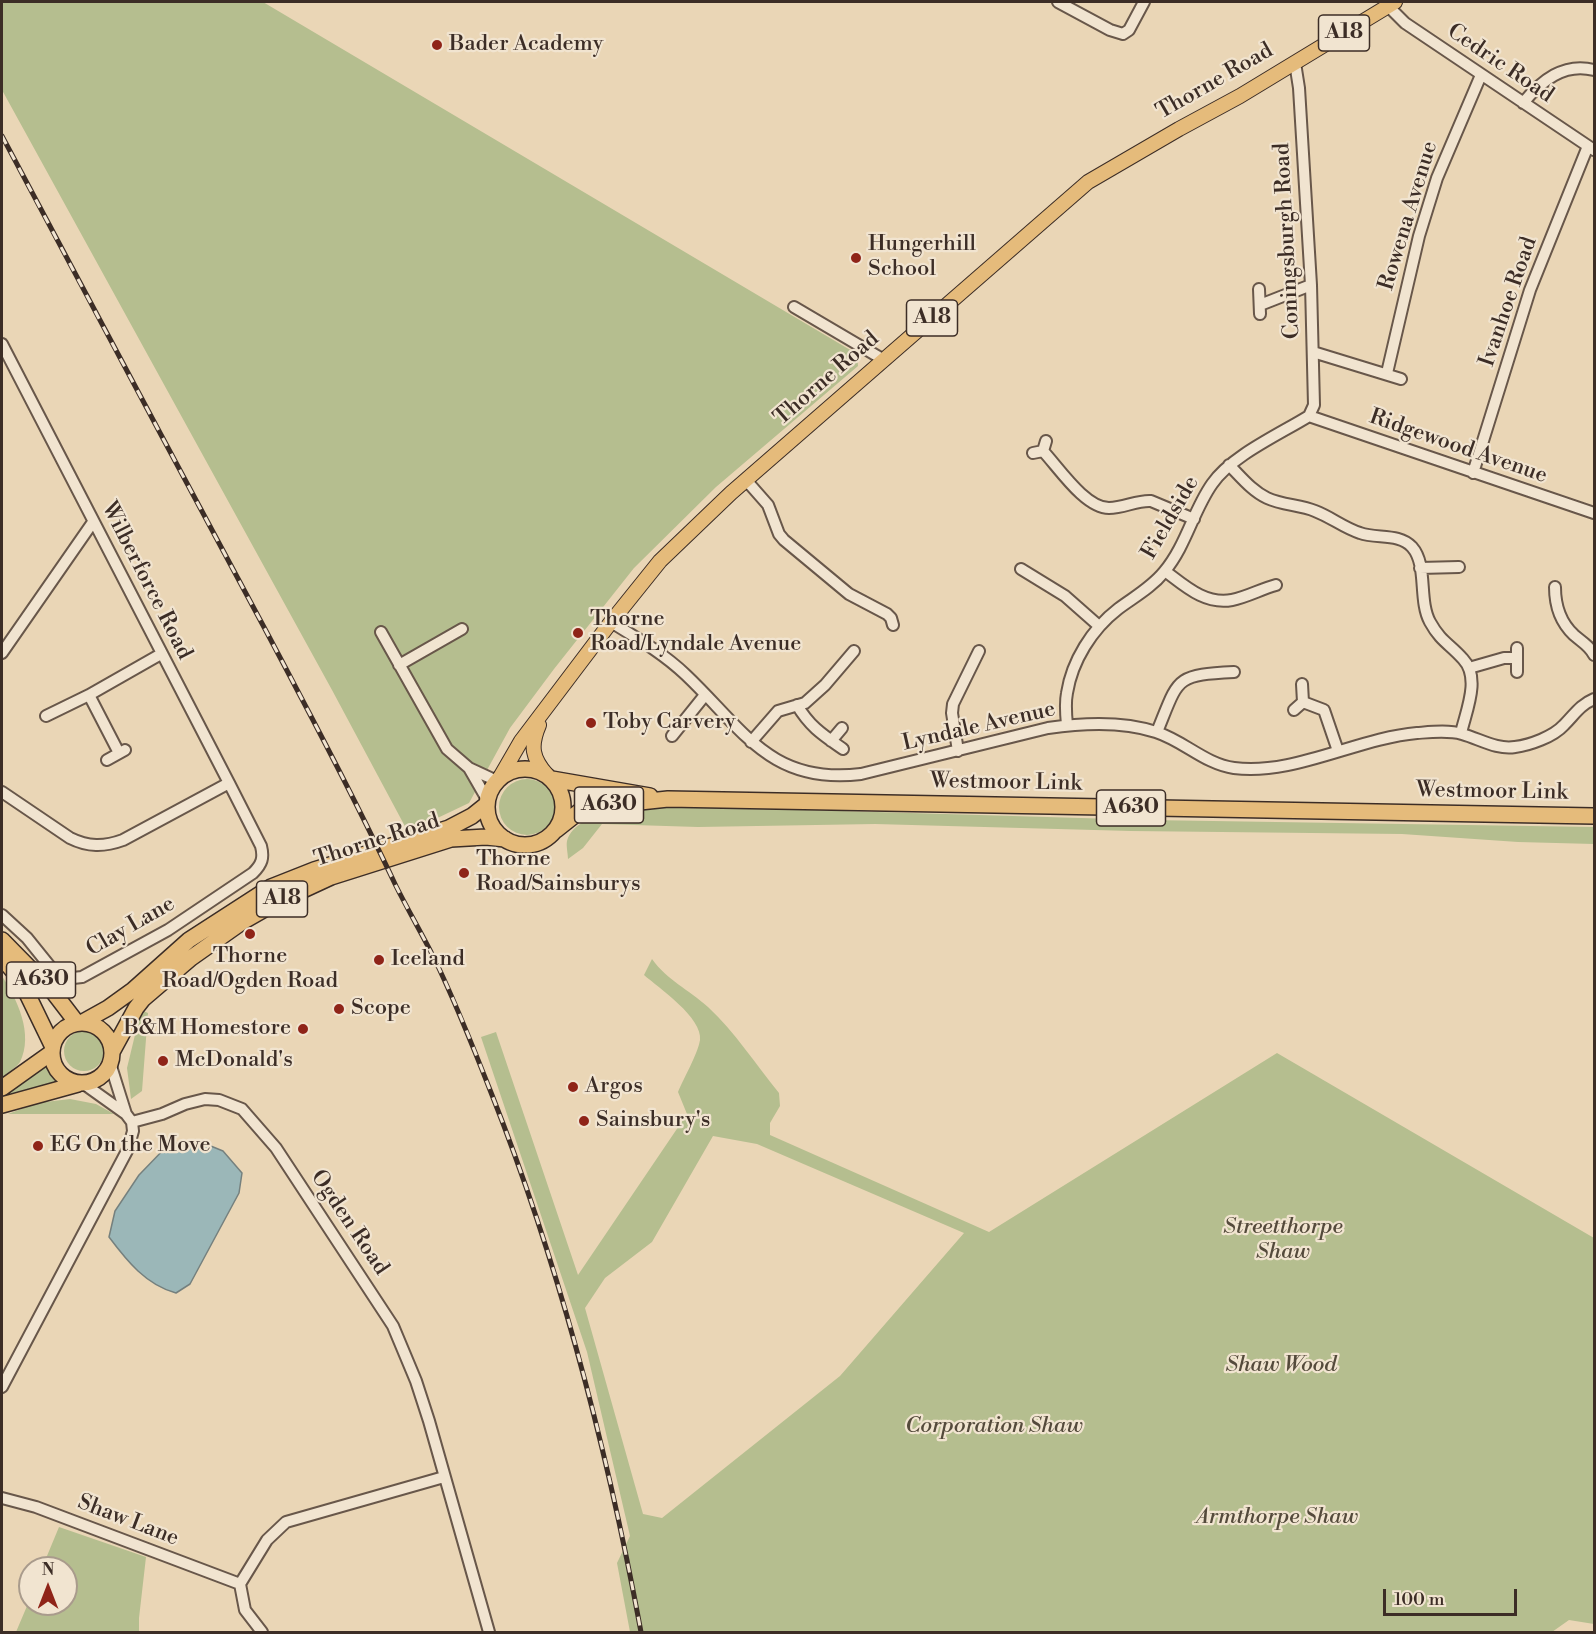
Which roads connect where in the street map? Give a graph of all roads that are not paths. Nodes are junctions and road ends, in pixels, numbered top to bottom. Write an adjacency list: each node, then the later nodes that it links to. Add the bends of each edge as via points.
1 (1058, 2): 2 (street, via 1123,34)
2 (1144, 2)
3 (1391, 4): 4 (main road, Thorne Road / A18); 6 (street, Cedric Road, via 1398,18)
4 (1293, 64): 9 (street, Coningsburgh Road, via 1299,88); 14 (main road, Thorne Road / A18, via 1088,182)
5 (1594, 70): 7 (street, via 1579,68 1547,78)
6 (1481, 75): 7 (street, Cedric Road); 15 (street, Rowena Avenue, via 1437,178 1411,264)
7 (1523, 103): 8 (street, Cedric Road)
8 (1591, 148): 20 (street, Ivanhoe Road, via 1530,290)
9 (1311, 285): 10 (street, via 1260,310); 13 (street, Coningsburgh Road)
10 (1259, 289)
11 (794, 307): 14 (street)
12 (2, 344): 24 (street, Wilberforce Road)
13 (1313, 352): 15 (street); 17 (street, Coningsburgh Road, via 1314,405)
14 (884, 360): 21 (main road, Thorne Road / A18)
15 (1387, 373): 16 (street)
16 (1401, 379)
17 (1309, 416): 19 (street, Fieldside); 20 (street, Ridgewood Avenue)
18 (1041, 448): 23 (street, via 1083,496 1096,505 1110,508 1151,501)
19 (1229, 465): 23 (street, Fieldside, via 1213,482); 26 (street, via 1268,499 1315,511 1359,533 1388,536 1406,543 1417,556)
20 (1473, 473): 22 (street, Ridgewood Avenue)
21 (746, 480): 31 (main road, Thorne Road / A18, via 660,561); 32 (street, via 768,505 784,540 849,594 887,614)
22 (1594, 513)
23 (1194, 519): 28 (street, Fieldside)
24 (93, 522): 39 (street); 40 (street, Wilberforce Road)
25 (1459, 567): 26 (street)
26 (1420, 568): 42 (street, via 1428,618 1444,643)
27 (1021, 569): 33 (street, via 1065,596)
28 (1165, 571): 29 (street, via 1195,593 1213,600 1233,600); 33 (street, Fieldside)
29 (1276, 585)
30 (1555, 587): 36 (street, via 1563,622)
31 (611, 622): 47 (street, Lyndale Avenue, via 670,661); 51 (main road, Thorne Road / A18)
32 (893, 625)
33 (1100, 626): 54 (street, Fieldside, via 1086,642 1070,678)
34 (462, 629): 41 (street)
35 (381, 632): 41 (street)
36 (1593, 649)
37 (854, 651): 50 (street, via 825,685 805,703)
38 (979, 651): 62 (street, via 953,705)
39 (2, 653)
40 (161, 654): 46 (street); 68 (street, Wilberforce Road)
41 (399, 665): 65 (street, via 447,750)
42 (1469, 668): 44 (street, via 1517,653); 57 (street, via 1472,681)
43 (1234, 672): 56 (street, via 1199,674 1182,681 1172,695)
44 (1517, 672)
45 (1302, 684): 49 (street)
46 (89, 695): 53 (street); 64 (street, via 122,752)
47 (705, 695): 58 (street); 60 (street, Lyndale Avenue)
48 (1594, 699): 57 (street, Lyndale Avenue, via 1576,710 1553,734 1516,747 1503,748)
49 (1303, 702): 52 (street); 63 (street, via 1324,710)
50 (797, 705): 59 (street, via 806,721); 60 (street, via 773,715)
51 (547, 706): 66 (main road, A18, via 533,746 538,765); 67 (main road, A18)
52 (1294, 710)
53 (46, 716)
54 (1067, 725): 56 (street, Lyndale Avenue, via 1116,725); 62 (street, Lyndale Avenue)
55 (842, 728): 59 (street)
56 (1158, 732): 63 (street, Lyndale Avenue, via 1212,762 1235,768 1267,768)
57 (1461, 733): 63 (street, Lyndale Avenue, via 1387,737)
58 (672, 736)
59 (831, 741): 61 (street)
60 (751, 742): 62 (street, Lyndale Avenue, via 788,765 830,775 861,774)
61 (843, 749)
62 (958, 751)
63 (1338, 751)
64 (107, 760)
65 (469, 768): 67 (street); 71 (street)
66 (549, 777): 67 (highway, via 529,769 516,770); 70 (highway, Westmoor Link / A630); 73 (highway, A18, via 563,803)
67 (498, 780): 71 (highway, A18)
68 (229, 783): 69 (street, via 123,840 95,846 70,838); 74 (street, Wilberforce Road)
69 (2, 792)
70 (668, 799): 72 (highway, Westmoor Link / A630); 73 (highway, Westmoor Link / A630, via 586,809)
71 (487, 802): 75 (highway, via 491,824); 79 (highway, Thorne Road / A18, via 472,816 449,828 314,870 268,889 189,940 108,1008)
72 (1594, 816)
73 (556, 830): 75 (highway, A18, via 536,844)
74 (255, 836): 76 (street, Clay Lane, via 263,854 261,865 253,873 168,930 82,977 64,978 56,974)
75 (505, 840): 81 (highway, Thorne Road / A18, via 451,839 331,877 277,902 191,957 143,999)
76 (2, 915)
77 (2, 940): 79 (highway, A630)
78 (2, 958): 80 (highway, A630, via 20,979)
79 (79, 1023): 80 (highway, via 61,1030); 81 (highway, via 102,1031 109,1041)
80 (52, 1049): 82 (highway, via 58,1074); 83 (highway)
81 (111, 1058): 82 (highway, via 100,1077); 85 (street)
82 (81, 1084): 84 (highway); 85 (street)
83 (2, 1088)
84 (2, 1105)
85 (129, 1118): 86 (street, via 134,1131 128,1149); 87 (street, Ogden Road, via 162,1114 205,1099 242,1109 276,1148 393,1326 416,1381)
86 (2, 1387)
87 (444, 1477): 89 (street, via 286,1522 267,1540); 91 (street, Ogden Road)
88 (2, 1498): 89 (street, Shaw Lane, via 36,1506)
89 (240, 1584): 90 (street, via 245,1610)
90 (262, 1632)
91 (489, 1632)

